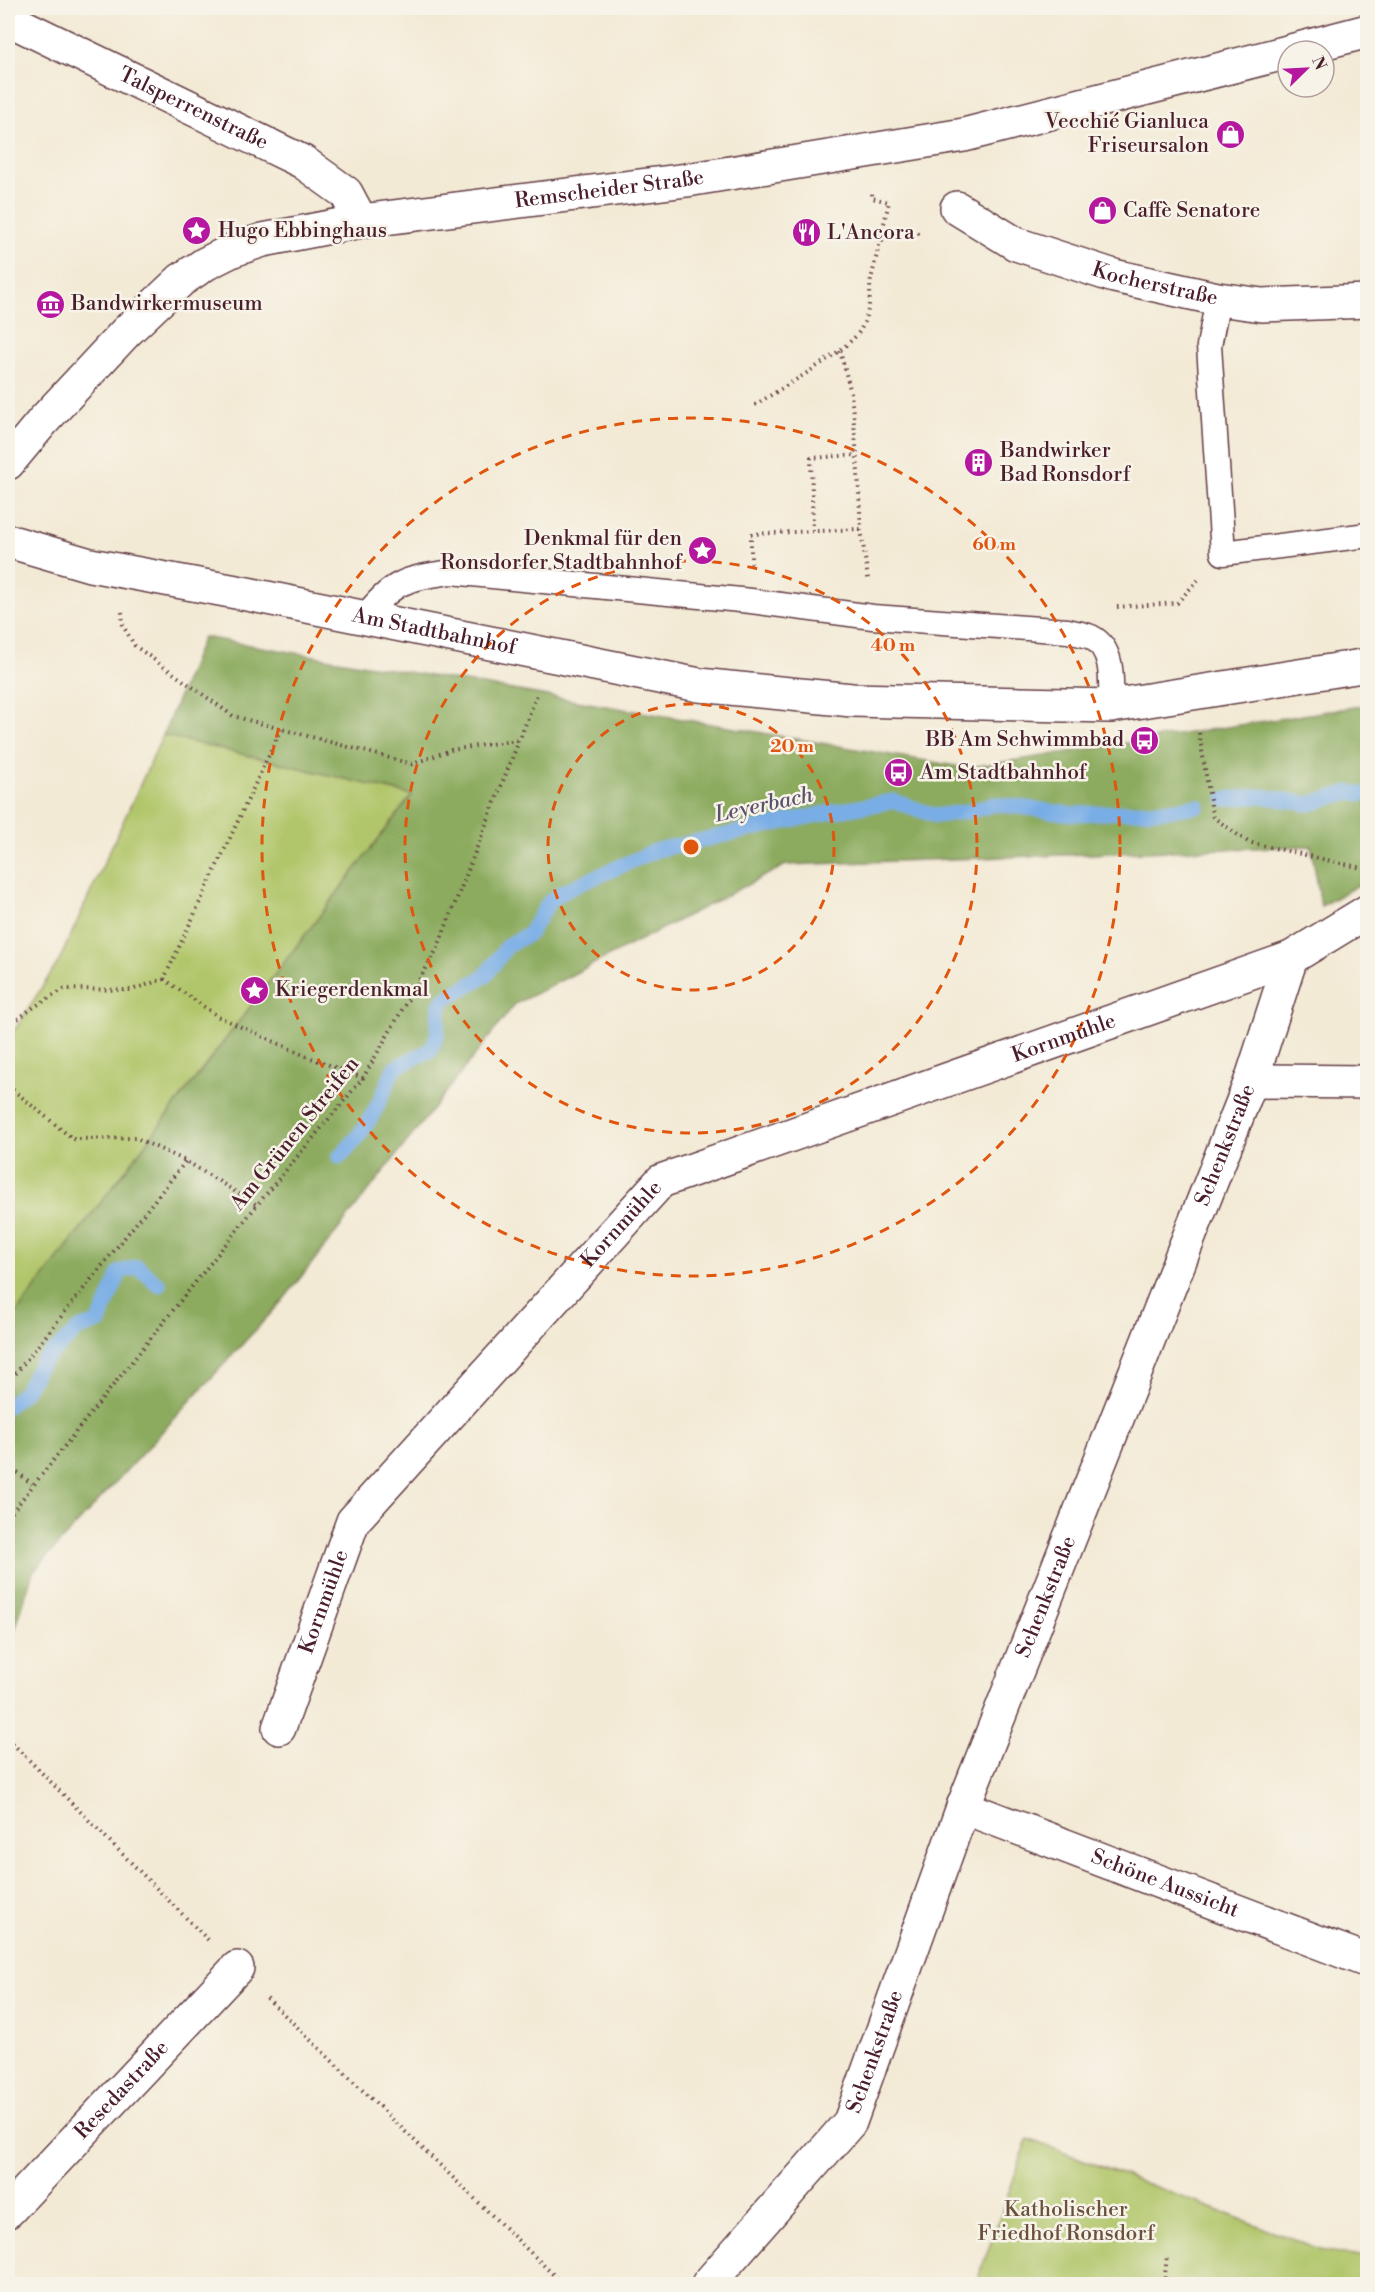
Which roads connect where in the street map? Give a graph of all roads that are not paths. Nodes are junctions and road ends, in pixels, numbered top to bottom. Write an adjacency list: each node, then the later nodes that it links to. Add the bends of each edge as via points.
1 (8, 19): 6 (street, Talsperrenstraße, via 303,162 346,193)
2 (1368, 31): 3 (street, Remscheider Straße)
3 (1336, 39)
4 (1276, 54): 6 (street, Remscheider Straße, via 964,135 687,180)
5 (957, 207): 7 (street, Kocherstraße, via 1016,244 1114,276)
6 (361, 222): 9 (street, Remscheider Straße, via 263,240 233,250 181,280 126,332)
7 (1218, 299): 8 (street, Kocherstraße, via 1262,305); 10 (lane, via 1209,346 1224,553)
8 (1368, 301)
9 (8, 462)
10 (1368, 535)
11 (8, 541): 12 (street, Am Stadtbahnhof, via 90,565)
12 (363, 619): 14 (street, Am Stadtbahnhof, via 699,685 852,700); 14 (lane, via 391,587 411,578 451,572 873,617 1068,631 1092,637 1104,648 1110,663)
13 (1368, 665): 14 (street, Am Stadtbahnhof)
14 (1112, 706)
15 (1368, 911): 16 (street)
16 (1292, 958): 17 (street, Schenkstraße); 19 (street, Kornmühle, via 661,1181 352,1521)
17 (1251, 1081): 18 (street); 20 (street, Schenkstraße)
18 (1368, 1082)
19 (279, 1728)
20 (963, 1807): 21 (street, Schöne Aussicht); 24 (street, Schenkstraße, via 850,2122)
21 (1368, 1961)
22 (237, 1968): 23 (street, Resedastraße)
23 (8, 2211)
24 (708, 2284)

